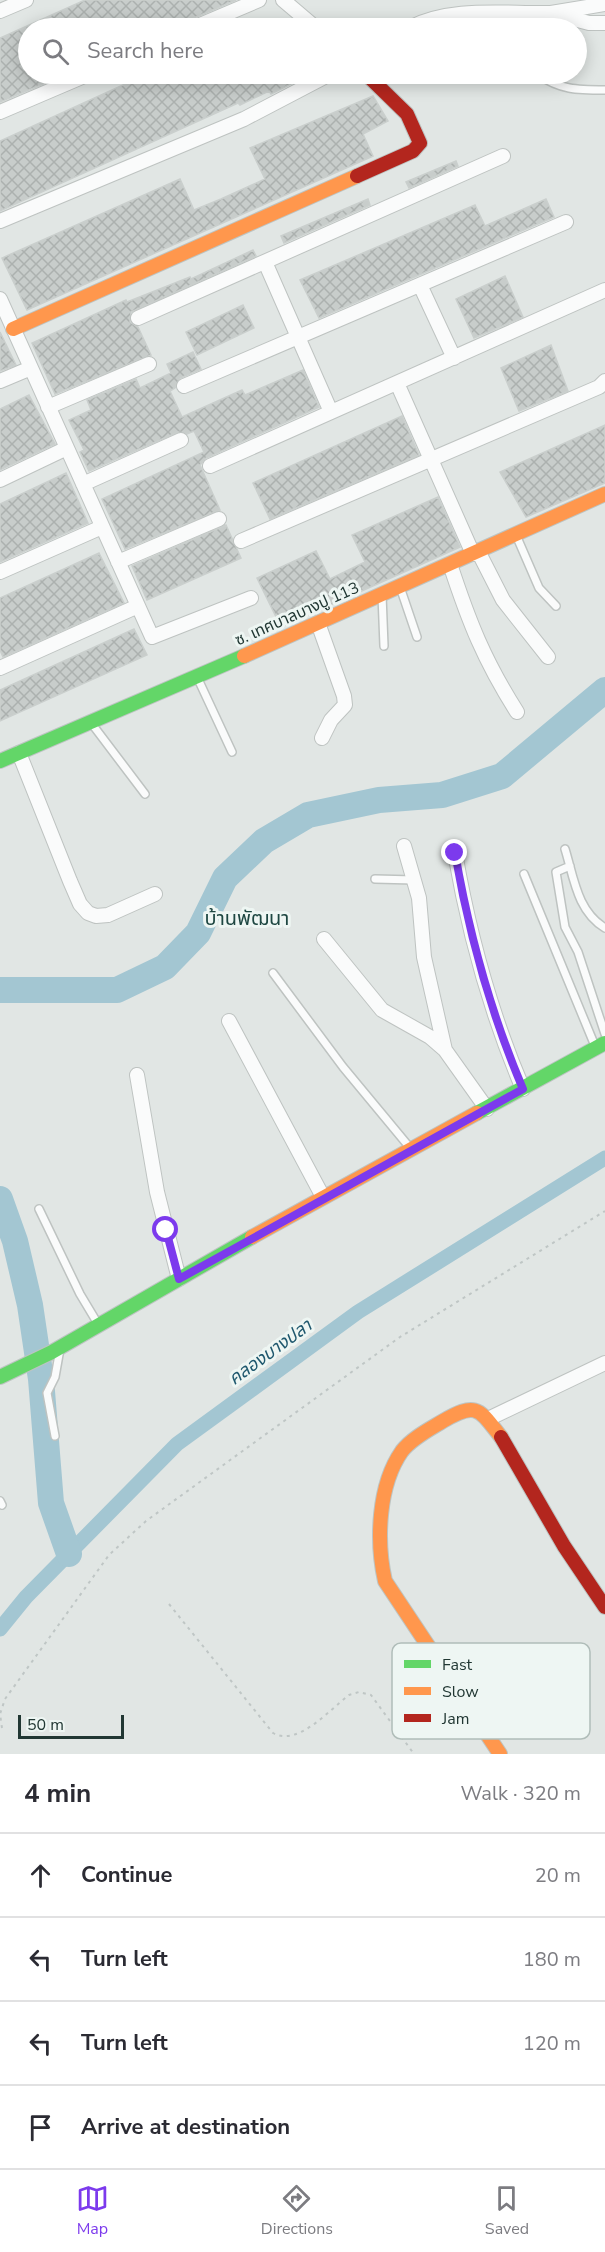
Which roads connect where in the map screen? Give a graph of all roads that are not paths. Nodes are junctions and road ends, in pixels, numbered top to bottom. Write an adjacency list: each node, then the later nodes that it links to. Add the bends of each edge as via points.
1 (26, 0): 5 (street)
2 (259, 0): 7 (street)
3 (283, 0): 8 (street)
4 (605, 4): 6 (street)
5 (0, 11)
6 (551, 14): 9 (street); 10 (street)
7 (217, 18)
8 (304, 18)
9 (436, 18)
10 (568, 18)
11 (587, 23): 12 (street)
12 (605, 23)
13 (66, 84): 18 (street)
14 (311, 84): 20 (street, via 244,119)
15 (376, 84): 27 (street, via 406,113 419,133 420,143 413,151)
16 (552, 84): 17 (lane)
17 (605, 90)
18 (0, 112)
19 (503, 156): 22 (street)
20 (0, 221)
21 (566, 222): 23 (street)
22 (265, 262): 26 (street); 28 (street)
23 (420, 285): 28 (street); 29 (street)
24 (605, 290): 29 (street)
25 (0, 299): 27 (street)
26 (138, 318)
27 (13, 329): 31 (street)
28 (298, 337): 35 (street); 37 (street)
29 (454, 358): 33 (street)
30 (149, 363): 36 (street)
31 (31, 368): 32 (street); 36 (street)
32 (0, 381)
33 (397, 383): 37 (street); 40 (street)
34 (603, 385): 40 (street)
35 (184, 386)
36 (48, 407): 39 (street)
37 (331, 412): 41 (street)
38 (182, 440): 43 (street)
39 (67, 448): 42 (street); 43 (street)
40 (431, 457): 48 (street); 49 (street)
41 (210, 466)
42 (0, 480)
43 (83, 484): 46 (street)
44 (605, 494): 47 (street, ซ. เทศบาลบางปู 113)
45 (219, 519): 50 (street)
46 (102, 527): 50 (street); 52 (street)
47 (516, 535): 49 (street, ซ. เทศบาลบางปู 113); 57 (lane, via 539,588)
48 (241, 541)
49 (475, 552): 51 (street, ซ. เทศบาลบางปู 113); 61 (street, via 503,600)
50 (118, 562): 56 (street)
51 (450, 564): 53 (street, ซ. เทศบาลบางปู 113); 64 (street, via 472,632)
52 (0, 572)
53 (400, 587): 54 (street, ซ. เทศบาลบางปู 113); 59 (lane)
54 (382, 595): 58 (street, ซ. เทศบาลบางปู 113); 60 (lane)
55 (251, 598): 56 (street, via 152,638)
56 (138, 606): 62 (street)
57 (556, 606)
58 (318, 623): 63 (street, ซ. เทศบาลบางปู 113); 66 (street, via 345,705)
59 (417, 637)
60 (384, 646)
61 (548, 657)
62 (0, 668)
63 (197, 677): 65 (street, ซ. เทศบาลบางปู 113); 67 (lane)
64 (517, 712)
65 (91, 722): 68 (street, ซ. เทศบาลบางปู 113); 70 (lane)
66 (322, 738)
67 (232, 752)
68 (19, 753): 69 (street, ซ. เทศบาลบางปู 113); 78 (street, via 70,881 88,913 108,915)
69 (0, 761)
70 (145, 794)
71 (404, 846): 77 (street)
72 (565, 849): 74 (lane)
73 (455, 853): 87 (street, via 468,924 505,1048)
74 (570, 866): 79 (lane, via 583,906); 83 (lane, via 559,868 555,879 565,927 578,952)
75 (524, 874): 84 (lane)
76 (375, 879): 77 (lane)
77 (414, 880): 85 (street, via 422,913 424,957)
78 (155, 894)
79 (605, 928)
80 (324, 939): 85 (street, via 382,1010)
81 (273, 973): 89 (lane)
82 (229, 1021): 90 (street)
83 (605, 1034)
84 (600, 1046): 87 (street)
85 (445, 1050): 88 (street)
86 (137, 1075): 92 (street, via 157,1192)
87 (523, 1089): 88 (street)
88 (487, 1109): 89 (street)
89 (411, 1149): 90 (street)
90 (323, 1197): 92 (street)
91 (39, 1209): 93 (lane)
92 (179, 1279): 93 (street)
93 (99, 1325): 94 (street)
94 (56, 1350): 96 (street); 98 (lane, via 55,1377 47,1393)
95 (604, 1365): 97 (street)
96 (0, 1377)
97 (488, 1419): 99 (street); 100 (street, via 472,1408 461,1410 405,1448 391,1476 380,1567 385,1581)
98 (55, 1436)
99 (605, 1607)
100 (426, 1643)
101 (490, 1739): 102 (street)
102 (500, 1754)

